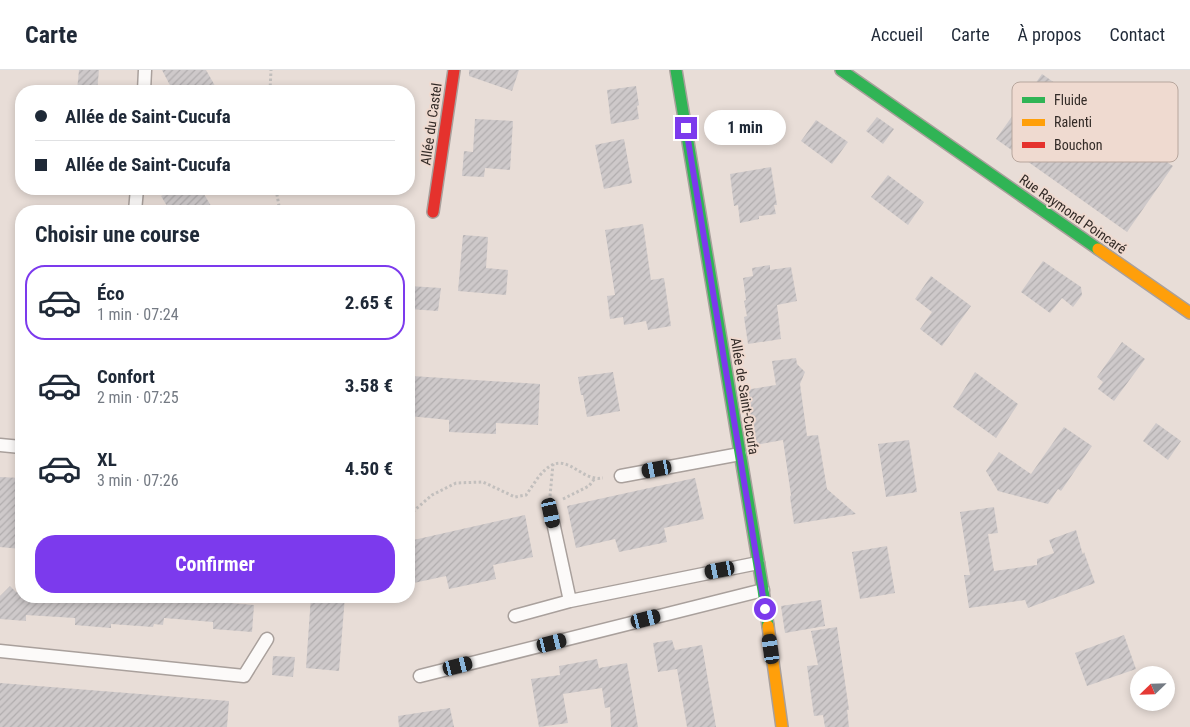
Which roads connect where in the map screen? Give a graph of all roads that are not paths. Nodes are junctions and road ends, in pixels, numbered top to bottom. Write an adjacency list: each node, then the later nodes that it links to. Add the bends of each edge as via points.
1 (145, 70): 5 (lane)
2 (454, 70): 6 (street, Allée du Castel)
3 (676, 70): 10 (street, Allée de Saint-Cucufa)
4 (841, 70): 7 (street, Rue Raymond Poincaré)
5 (144, 85)
6 (433, 212)
7 (1190, 313)
8 (0, 445): 9 (lane)
9 (15, 446)
10 (740, 454): 11 (lane); 13 (street, Allée de Saint-Cucufa)
11 (621, 476)
12 (554, 508): 15 (lane)
13 (758, 563): 14 (street, Allée de Saint-Cucufa); 15 (lane)
14 (763, 590): 19 (lane); 20 (street, Allée de Saint-Cucufa)
15 (570, 601): 16 (lane)
16 (516, 616)
17 (267, 639): 18 (lane, via 244,676)
18 (0, 651)
19 (420, 676)
20 (782, 727)

